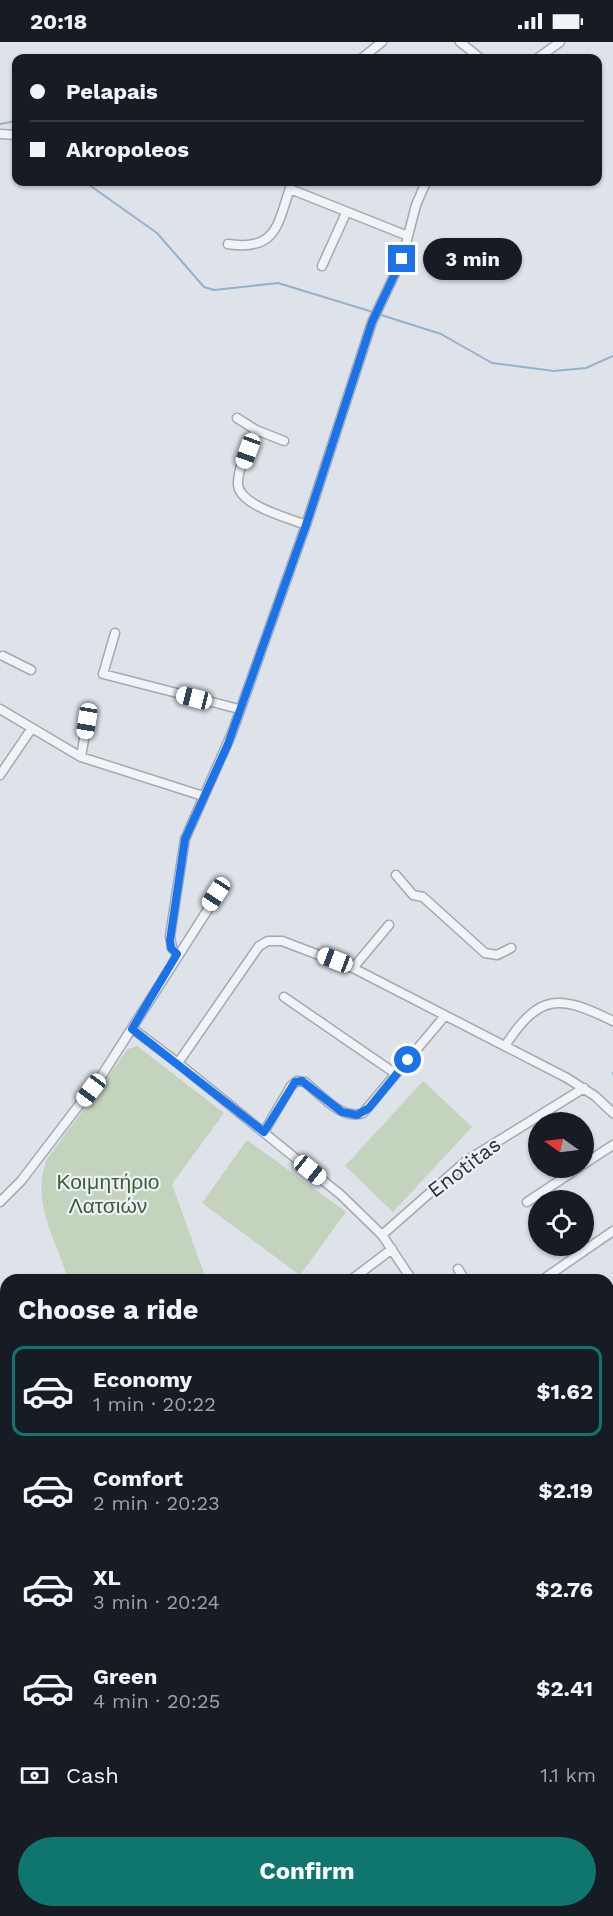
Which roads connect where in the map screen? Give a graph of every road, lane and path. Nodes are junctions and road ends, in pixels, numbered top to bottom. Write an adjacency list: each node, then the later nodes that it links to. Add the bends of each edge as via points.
1 (382, 42): 4 (street)
2 (460, 42): 5 (street)
3 (560, 42): 6 (street)
4 (367, 54)
5 (475, 54)
6 (544, 54)
7 (291, 186): 12 (street, via 268,239 256,246)
8 (293, 186): 10 (street)
9 (424, 186): 11 (street)
10 (346, 213): 11 (street); 13 (street)
11 (408, 236): 17 (street, via 402,259 374,317)
12 (228, 244)
13 (322, 266)
14 (237, 418): 15 (street)
15 (256, 430): 16 (street); 17 (street, via 238,484 240,494 249,502)
16 (284, 441)
17 (306, 525): 22 (street)
18 (115, 633): 22 (street, via 103,674)
19 (3, 656): 20 (street)
20 (32, 670)
21 (0, 709): 24 (street)
22 (239, 709): 27 (street, via 228,744)
23 (87, 721): 25 (street)
24 (32, 728): 25 (street); 26 (street)
25 (81, 757): 27 (street)
26 (0, 775)
27 (203, 796): 32 (street, via 180,855 170,940)
28 (396, 875): 31 (street, via 413,895 423,897 485,953 497,955)
29 (221, 889): 32 (street)
30 (389, 924): 33 (street)
31 (511, 948)
32 (177, 954): 37 (street)
33 (354, 968): 35 (street); 39 (street, via 282,941 264,943)
34 (284, 997): 40 (street)
35 (444, 1017): 38 (street); 40 (street)
36 (612, 1018): 38 (street, via 576,1003 559,1001 533,1014)
37 (132, 1029): 39 (street); 47 (street, via 21,1182)
38 (505, 1046): 41 (street)
39 (178, 1063): 43 (street)
40 (396, 1074): 43 (street, via 367,1110 354,1115 342,1112 305,1082 297,1081)
41 (584, 1088): 42 (street); 50 (street, Enotitas, via 466,1161)
42 (613, 1113)
43 (264, 1132): 50 (street, via 341,1195)
44 (613, 1145): 45 (street)
45 (594, 1157)
46 (563, 1178): 48 (street)
47 (0, 1202)
48 (527, 1202)
49 (613, 1231): 56 (street)
50 (382, 1235): 51 (street)
51 (392, 1249): 53 (street); 54 (street)
52 (458, 1269): 55 (street)
53 (359, 1274)
54 (408, 1274)
55 (461, 1274)
56 (551, 1274)

